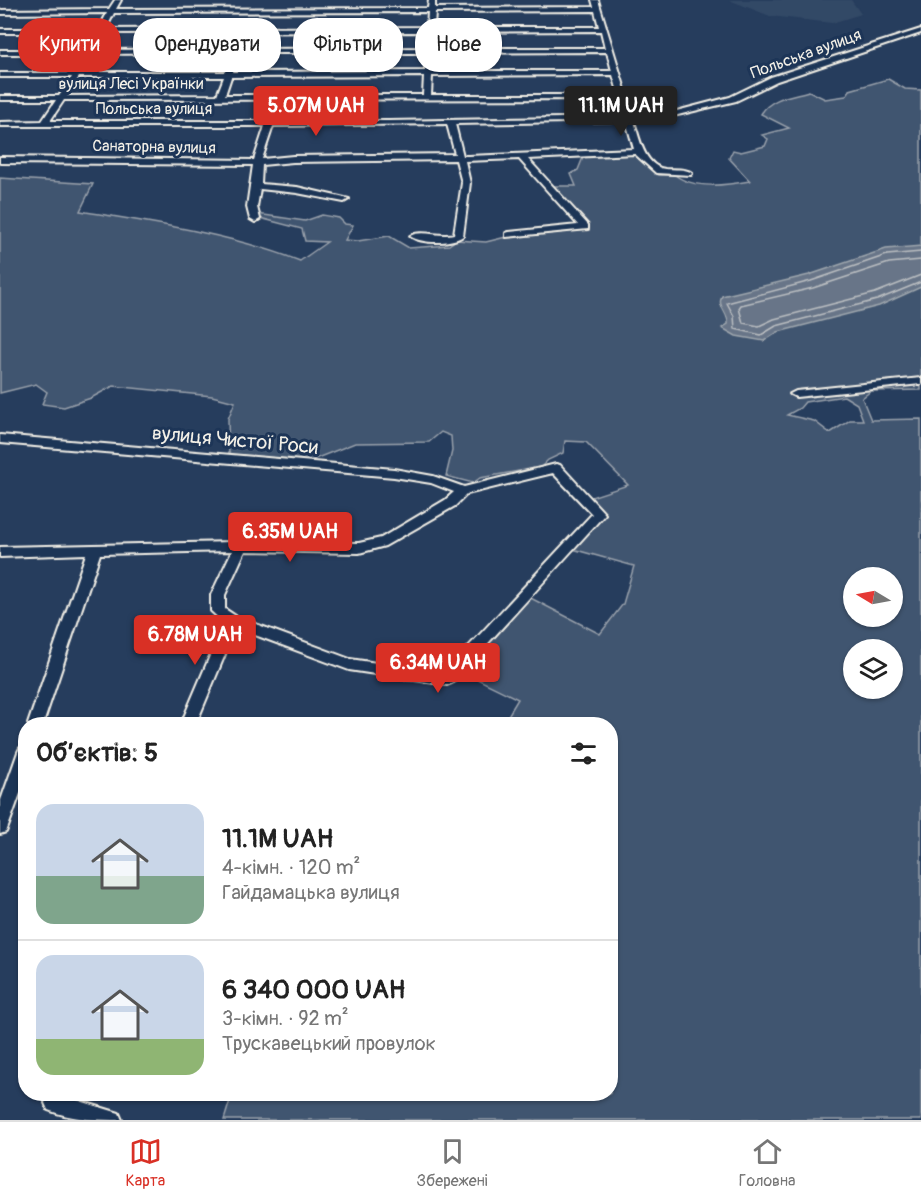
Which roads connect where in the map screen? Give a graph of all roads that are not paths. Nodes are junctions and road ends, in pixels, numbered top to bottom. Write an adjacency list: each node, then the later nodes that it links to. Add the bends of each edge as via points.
1 (118, 0): 7 (street)
2 (255, 0): 8 (street)
3 (432, 0): 6 (street)
4 (595, 0): 5 (street)
5 (598, 9): 6 (street); 15 (street)
6 (432, 10): 8 (street); 12 (street)
7 (112, 11): 8 (street); 9 (street); 10 (street)
8 (251, 11): 11 (street)
9 (0, 12)
10 (108, 18)
11 (248, 18)
12 (431, 18)
13 (415, 29): 16 (street)
14 (502, 29): 15 (street)
15 (603, 29): 20 (street)
16 (281, 30)
17 (0, 31): 18 (street)
18 (18, 31)
19 (921, 31): 37 (street, Польська вулиця, via 774,79 733,99 679,114)
20 (609, 50): 23 (street); 28 (street)
21 (281, 51): 22 (street)
22 (415, 51)
23 (502, 51)
24 (0, 52): 25 (street)
25 (18, 52)
26 (78, 72): 31 (street)
27 (429, 73): 28 (street); 29 (street); 32 (street)
28 (616, 73): 33 (street)
29 (228, 74): 31 (street); 35 (street)
30 (0, 75): 31 (street)
31 (76, 75): 36 (street)
32 (428, 97): 33 (street, вулиця Лесі Українки); 35 (street, вулиця Лесі Українки)
33 (622, 97): 37 (street)
34 (0, 98): 36 (street, вулиця Лесі Українки)
35 (220, 98): 36 (street, вулиця Лесі Українки)
36 (61, 99): 38 (street)
37 (629, 118): 39 (street, Польська вулиця); 42 (street)
38 (45, 123): 40 (street, Польська вулиця); 41 (street, Польська вулиця)
39 (452, 123): 41 (street, Польська вулиця); 44 (street)
40 (0, 124)
41 (269, 125): 46 (street)
42 (638, 150): 43 (street, Санаторна вулиця); 47 (street, via 659,171)
43 (522, 157): 44 (street, Санаторна вулиця); 51 (street, via 585,227)
44 (461, 159): 46 (street, Санаторна вулиця); 52 (street, via 466,183 458,236)
45 (0, 160): 46 (street, Санаторна вулиця)
46 (259, 162): 48 (street)
47 (688, 173)
48 (256, 186): 49 (street); 50 (street, via 252,207)
49 (344, 199)
50 (255, 219)
51 (509, 235)
52 (415, 236)
53 (921, 381): 54 (street)
54 (796, 394)
55 (0, 439): 56 (street, вулиця Чистої Роси, via 365,471 435,480)
56 (463, 491): 57 (street, via 385,542 358,548); 60 (street, via 556,468 599,514 447,679 349,664)
57 (241, 546): 58 (street); 60 (street, via 218,595 218,611)
58 (94, 548): 59 (street); 61 (street)
59 (0, 552)
60 (232, 621): 62 (street)
61 (37, 717)
62 (192, 717)
63 (18, 775): 64 (street)
64 (0, 827)
65 (64, 1101): 66 (street)
66 (112, 1120)

